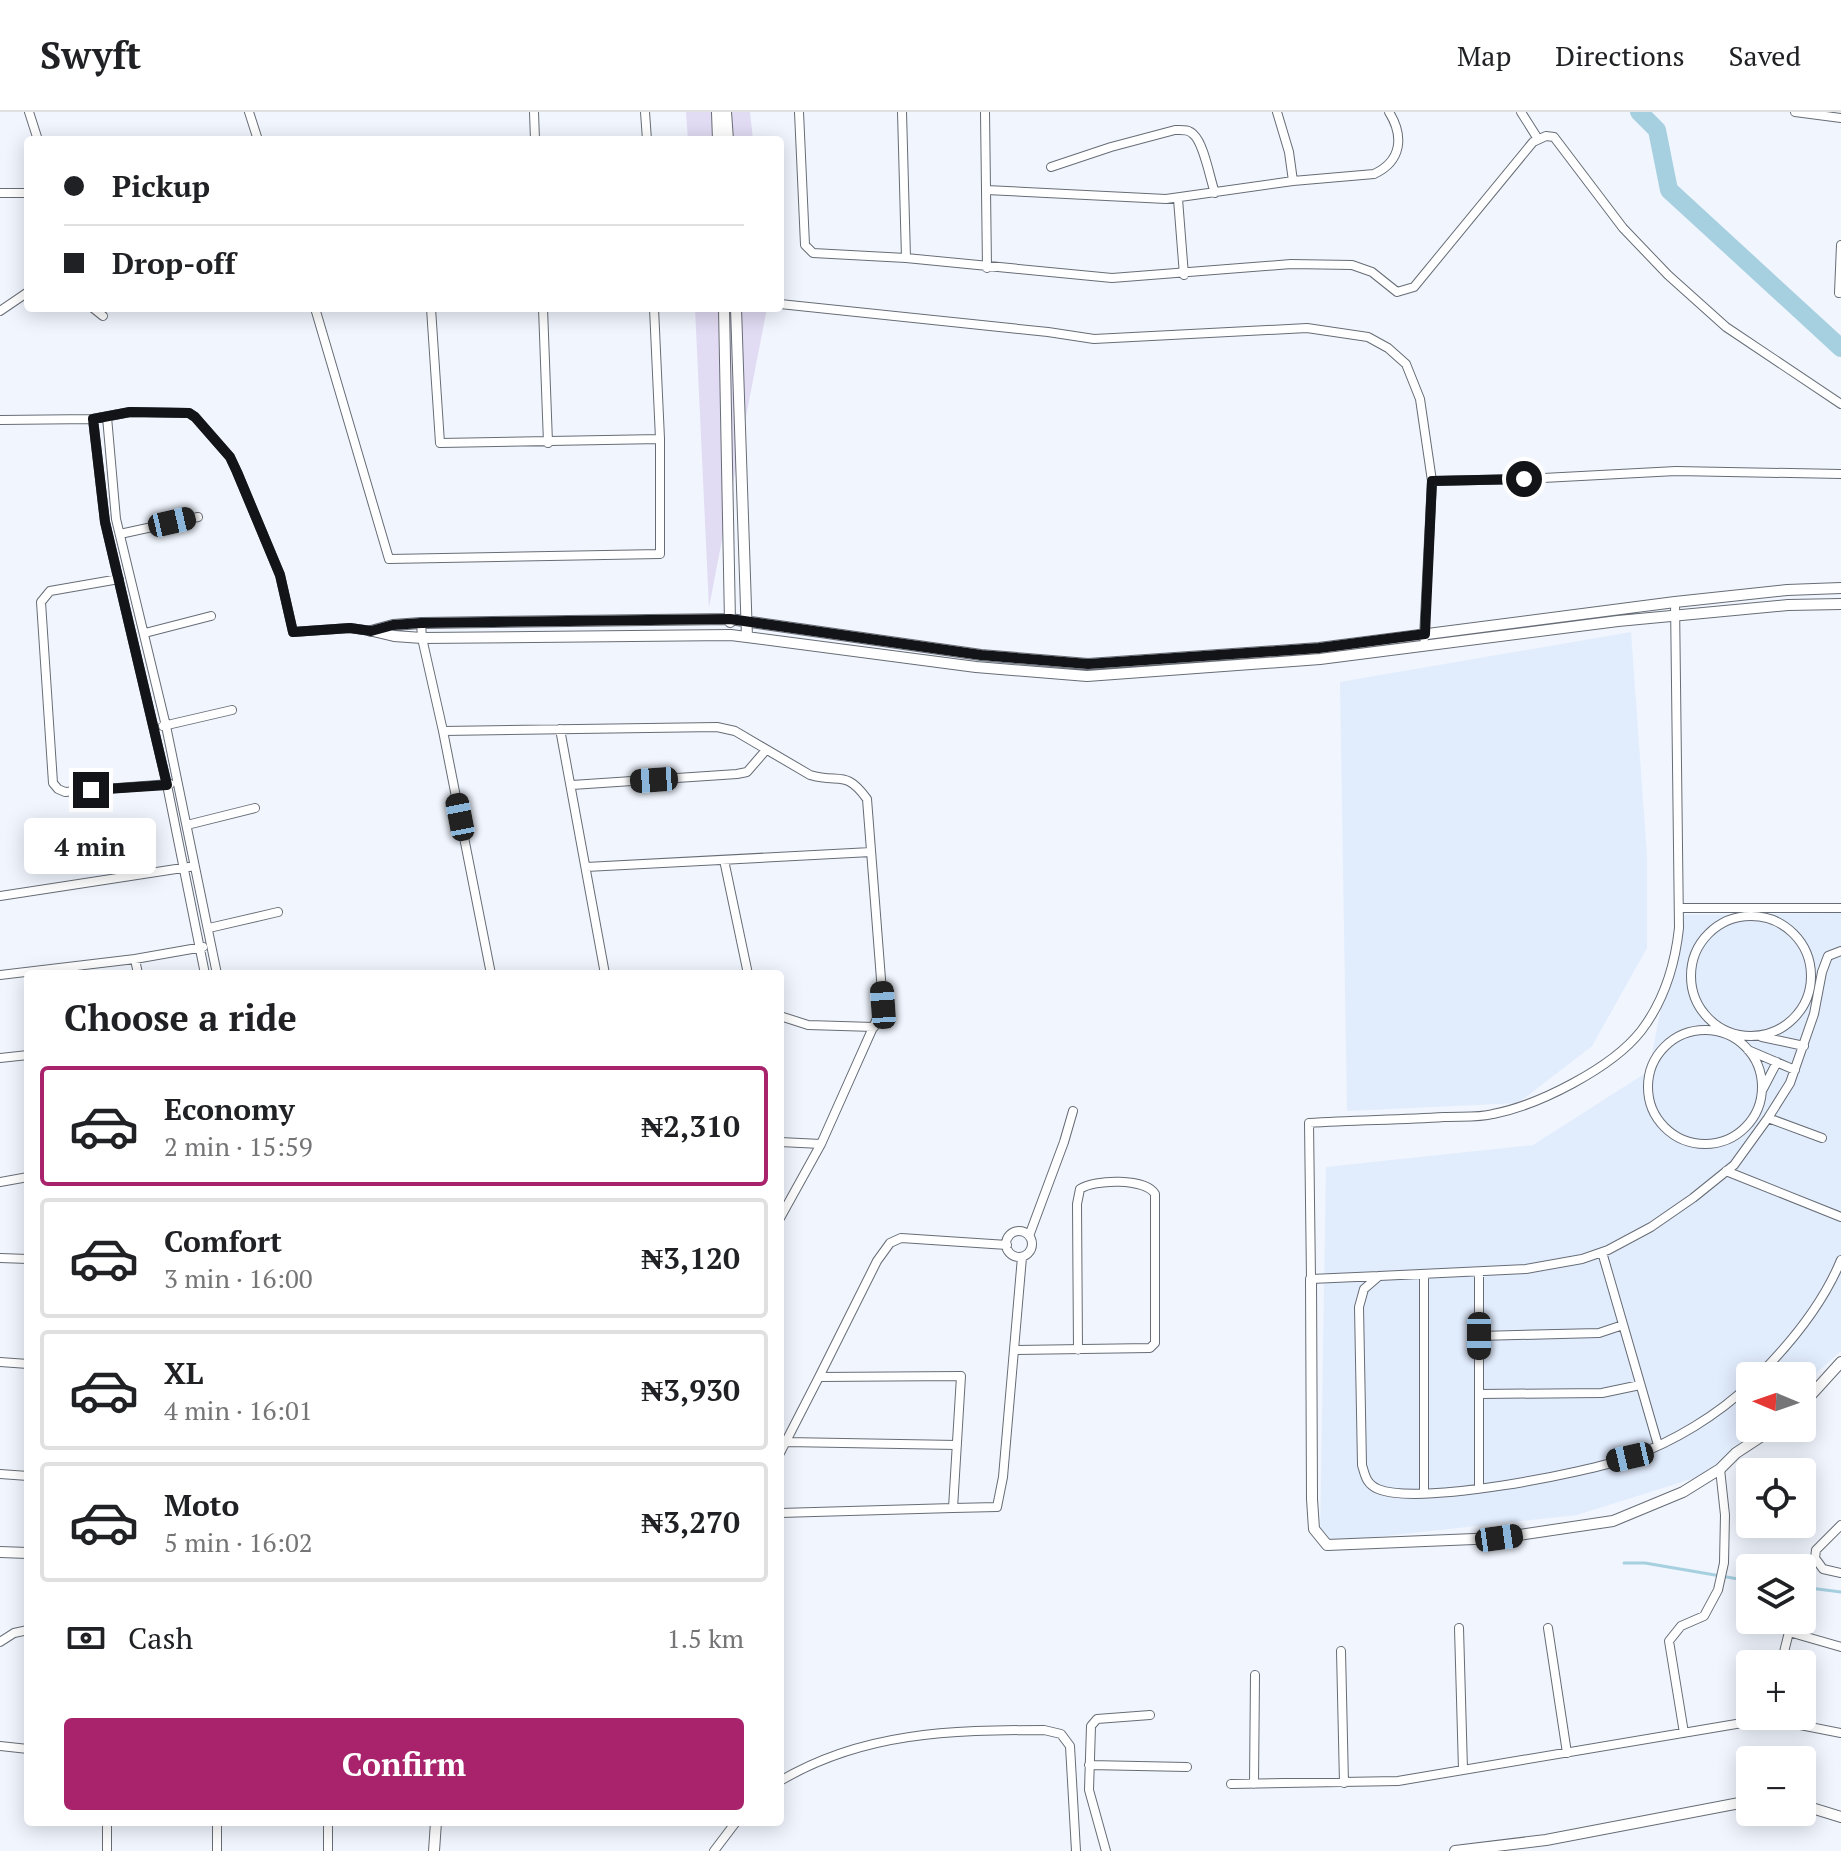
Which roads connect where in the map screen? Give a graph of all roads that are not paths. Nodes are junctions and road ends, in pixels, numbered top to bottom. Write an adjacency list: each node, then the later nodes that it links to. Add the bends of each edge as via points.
1 (29, 112): 15 (street)
2 (249, 112): 16 (street)
3 (534, 112): 17 (street)
4 (645, 112): 18 (street)
5 (717, 112): 19 (street)
6 (726, 112): 20 (street)
7 (799, 112): 30 (street, via 808,251)
8 (902, 112): 30 (street)
9 (985, 112): 24 (street)
10 (1277, 112): 23 (street)
11 (1389, 112): 23 (street, via 1399,129 1400,147 1383,170)
12 (1521, 112): 21 (street)
13 (1795, 112): 14 (street)
14 (1841, 118)
15 (37, 136)
16 (257, 136)
17 (535, 136)
18 (647, 136)
19 (718, 136)
20 (728, 136)
21 (1538, 139): 32 (street, via 1406,291 1397,292 1372,272 1352,265 1291,264); 45 (street, via 1554,137 1623,228 1726,327)
22 (1051, 167): 27 (street, via 1184,130 1198,139)
23 (1293, 181): 27 (street)
24 (986, 190): 28 (street); 31 (street)
25 (0, 193): 26 (street)
26 (24, 193)
27 (1215, 193): 28 (street)
28 (1178, 199): 32 (street)
29 (1841, 245): 33 (street)
30 (906, 258): 31 (street)
31 (987, 268): 32 (street, via 1112,278)
32 (1184, 275)
33 (1839, 293)
34 (24, 295): 36 (street)
35 (784, 304): 52 (street, via 1094,339 1307,328 1368,337 1406,364 1414,381)
36 (0, 311)
37 (98, 312): 44 (street)
38 (316, 312): 49 (street, via 389,559 660,554)
39 (431, 312): 50 (street, via 440,443)
40 (543, 312): 50 (street)
41 (654, 312): 49 (street)
42 (724, 312): 62 (street)
43 (736, 312): 63 (street)
44 (103, 316)
45 (1841, 404)
46 (107, 417): 47 (street); 54 (street); 65 (street, via 178,412 195,417 237,472 280,575 293,632)
47 (93, 419): 48 (street); 56 (street)
48 (0, 420)
49 (660, 439): 50 (street)
50 (548, 443)
51 (1841, 474): 52 (street, via 1676,471)
52 (1432, 481): 67 (street)
53 (198, 517): 54 (street)
54 (120, 534): 55 (street)
55 (129, 577): 56 (street); 66 (street)
56 (118, 580): 74 (street); 79 (street, via 50,591 41,602 53,783 65,792)
57 (1841, 588): 58 (street)
58 (1675, 602): 60 (street); 67 (street)
59 (1841, 604): 60 (street)
60 (1675, 615): 71 (street); 89 (street)
61 (211, 616): 66 (street)
62 (730, 619): 63 (street); 64 (street); 68 (street)
63 (746, 621): 67 (street, via 981,655 1088,664 1319,648); 69 (street)
64 (421, 623): 65 (street); 70 (street)
65 (371, 631): 70 (street)
66 (145, 633): 73 (street)
67 (1425, 634): 71 (street)
68 (731, 635): 69 (street); 70 (street)
69 (747, 637): 71 (street, via 1087,676)
70 (422, 638): 76 (street)
71 (1423, 647)
72 (232, 710): 73 (street)
73 (166, 726): 74 (street); 78 (street)
74 (154, 728): 79 (street)
75 (560, 729): 76 (street); 77 (street, via 717,727 735,731); 80 (street)
76 (443, 731): 101 (street)
77 (766, 750): 80 (street, via 747,772 737,774); 83 (street, via 810,775 857,784 867,799)
78 (178, 784): 79 (street); 82 (street)
79 (167, 785): 86 (street)
80 (572, 785): 87 (street)
81 (255, 808): 82 (street)
82 (187, 825): 85 (street)
83 (871, 852): 84 (street); 108 (street, via 883,1005)
84 (724, 860): 87 (street); 103 (street)
85 (195, 866): 86 (street); 92 (street)
86 (185, 867): 88 (street); 94 (street)
87 (586, 867): 102 (street)
88 (0, 896)
89 (1679, 908): 90 (street); 140 (street, via 1676,955 1654,1009 1621,1051 1581,1079 1492,1115 1309,1123)
90 (1841, 908)
91 (278, 912): 92 (street)
92 (209, 928): 93 (street)
93 (212, 945): 94 (street); 100 (street)
94 (200, 947): 96 (street); 99 (street)
95 (1841, 951): 111 (street, via 1828,956)
96 (135, 959): 97 (street); 98 (street)
97 (42, 970)
98 (137, 970)
99 (204, 970)
100 (216, 970)
101 (490, 970)
102 (604, 970)
103 (747, 970)
104 (24, 972): 105 (street)
105 (0, 975)
106 (1801, 1011): 109 (street, via 1778,1030); 109 (street, via 1811,973 1797,937 1764,917 1725,922 1697,950 1692,989 1713,1023 1739,1036); 110 (street)
107 (784, 1017): 108 (street, via 808,1025)
108 (874, 1027): 122 (street)
109 (1759, 1036): 110 (street)
110 (1787, 1041): 111 (street)
111 (1804, 1046): 116 (street)
112 (1748, 1049): 115 (street); 117 (street, via 1758,1065); 117 (street, via 1734,1037 1707,1030 1672,1040 1650,1071 1652,1108 1676,1136 1712,1143 1745,1127)
113 (24, 1055): 114 (street)
114 (0, 1058)
115 (1777, 1062): 116 (street); 117 (street)
116 (1795, 1070): 119 (street)
117 (1761, 1093)
118 (1073, 1111): 130 (street)
119 (1768, 1118): 120 (street); 123 (street)
120 (1822, 1138)
121 (784, 1142): 122 (street)
122 (821, 1144): 127 (street)
123 (1726, 1171): 129 (street); 132 (street, via 1651,1227)
124 (24, 1178): 125 (street)
125 (0, 1182)
126 (784, 1190): 127 (street)
127 (794, 1191): 128 (street)
128 (784, 1210)
129 (1841, 1217)
130 (1029, 1236): 131 (street, via 1012,1234); 133 (street, via 1031,1248)
131 (1007, 1245): 133 (street, via 1010,1253); 150 (street, via 901,1238 890,1243)
132 (1602, 1252): 137 (street); 141 (street)
133 (1022, 1257): 143 (street)
134 (0, 1258): 135 (street)
135 (24, 1259)
136 (1841, 1260): 146 (street, via 1804,1325)
137 (1479, 1273): 138 (street); 142 (street)
138 (1424, 1274): 139 (street); 164 (street)
139 (1379, 1276): 140 (street); 164 (street, via 1364,1289 1359,1307 1362,1465 1366,1480 1376,1488)
140 (1311, 1279): 160 (street, via 1312,1499 1314,1529 1327,1545 1499,1538 1613,1521 1683,1492)
141 (1623, 1325): 142 (street, via 1599,1333); 151 (street)
142 (1479, 1336): 153 (street)
143 (1014, 1350): 144 (street); 165 (street, via 997,1507)
144 (1078, 1350): 144 (street, via 1080,1189 1088,1184 1151,1187 1155,1343 1150,1348)
145 (0, 1362): 148 (street)
146 (1771, 1362)
147 (1841, 1362): 149 (street)
148 (24, 1364)
149 (1837, 1373): 152 (street)
150 (819, 1377): 155 (street); 157 (street, via 961,1376)
151 (1640, 1385): 153 (street, via 1602,1393); 158 (street)
152 (1816, 1392)
153 (1479, 1394): 163 (street)
154 (1736, 1398): 158 (street)
155 (786, 1442): 157 (street); 159 (street)
156 (1753, 1442): 160 (street)
157 (957, 1445): 165 (street)
158 (1658, 1445): 163 (street, via 1630,1457)
159 (784, 1446)
160 (1720, 1469): 182 (street, via 1725,1515 1721,1578 1704,1616 1681,1626 1669,1641)
161 (0, 1474): 162 (street)
162 (24, 1476)
163 (1479, 1488): 164 (street)
164 (1424, 1493)
165 (953, 1508): 166 (street)
166 (784, 1513)
167 (1841, 1525): 170 (street, via 1816,1550 1815,1558 1823,1569)
168 (0, 1552): 169 (street)
169 (24, 1553)
170 (1841, 1573)
171 (1459, 1628): 189 (street)
172 (1548, 1628): 186 (street)
173 (24, 1631): 174 (street)
174 (0, 1642)
175 (1841, 1647): 176 (street, via 1789,1632)
176 (1784, 1650)
177 (1341, 1651): 191 (street)
178 (1255, 1675): 193 (street)
179 (1150, 1715): 187 (street, via 1097,1719 1091,1726)
180 (1736, 1724): 182 (street)
181 (1816, 1728): 183 (street)
182 (1684, 1733): 186 (street)
183 (1841, 1733)
184 (0, 1746): 185 (street)
185 (24, 1749)
186 (1567, 1753): 189 (street)
187 (1089, 1765): 188 (street); 208 (street, via 1089,1790)
188 (1187, 1767)
189 (1463, 1770): 191 (street)
190 (784, 1779): 207 (street, via 828,1757 921,1734 1061,1734 1070,1746)
191 (1344, 1783): 193 (street)
192 (1231, 1784): 193 (street)
193 (1254, 1784)
194 (1736, 1804): 209 (street, via 1546,1840)
195 (1816, 1809): 196 (street)
196 (1841, 1817)
197 (107, 1826): 202 (street)
198 (217, 1826): 203 (street)
199 (328, 1826): 204 (street)
200 (436, 1826): 205 (street)
201 (733, 1826): 206 (street)
202 (107, 1851)
203 (217, 1851)
204 (328, 1851)
205 (434, 1851)
206 (714, 1851)
207 (1076, 1851)
208 (1106, 1851)
209 (1455, 1851)

